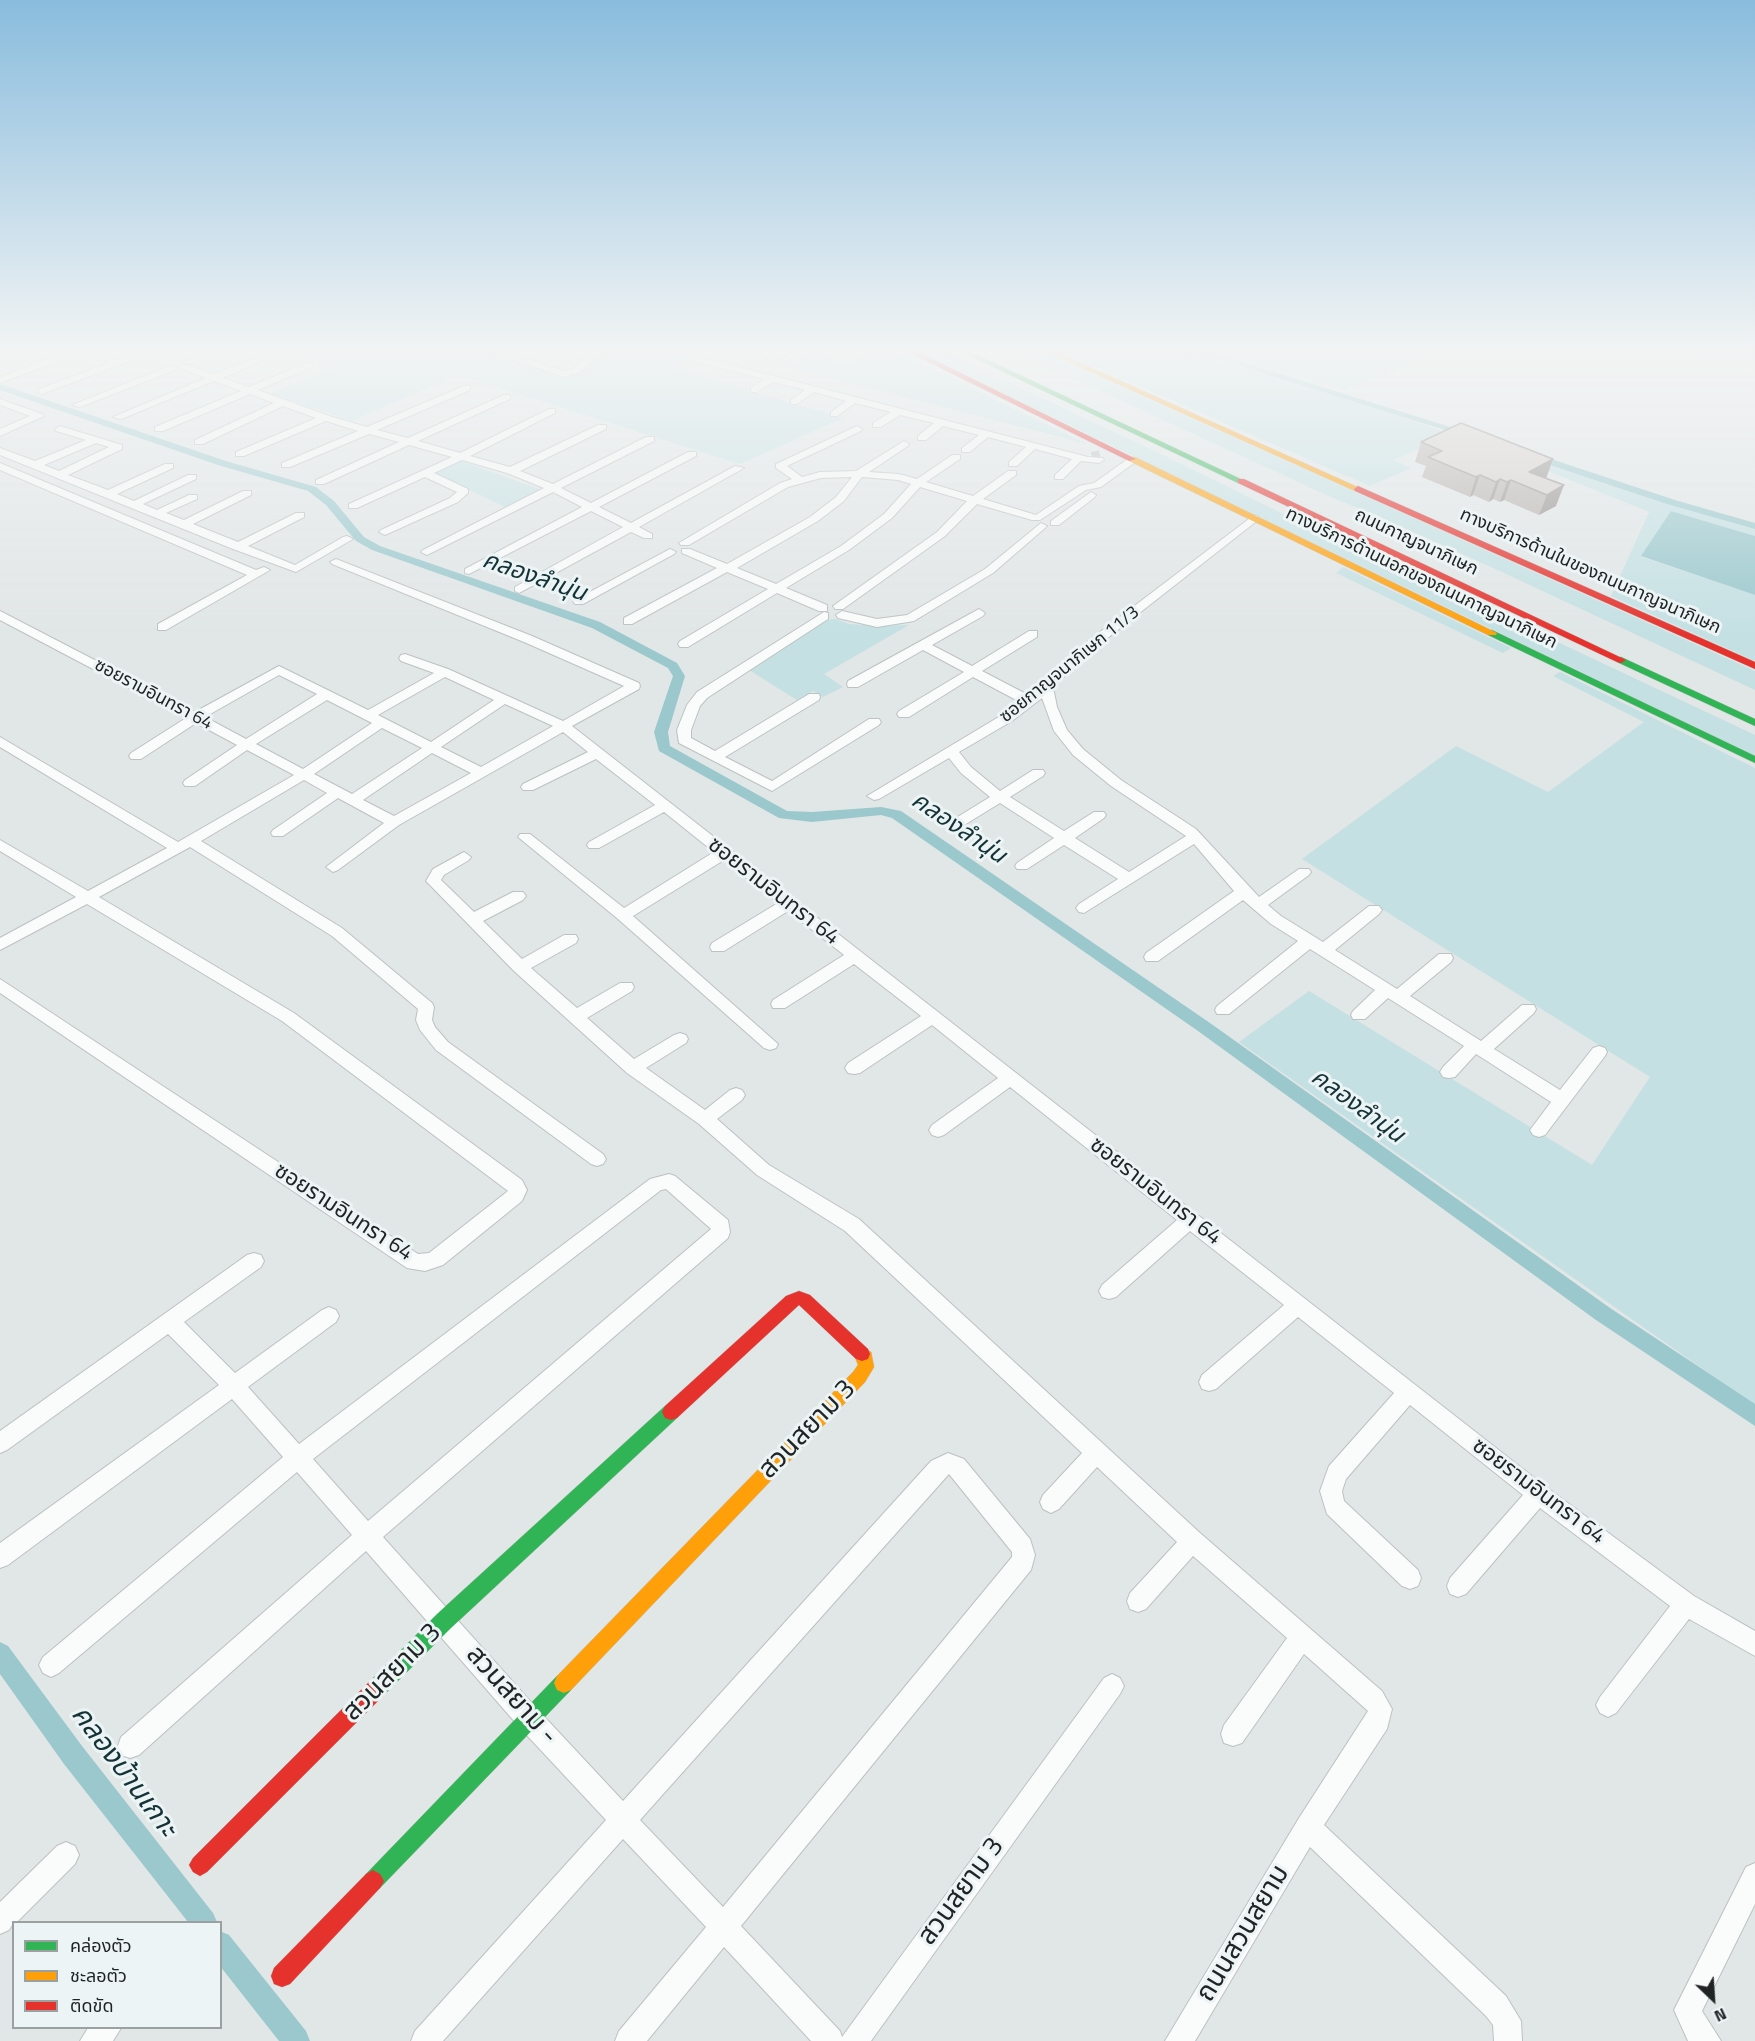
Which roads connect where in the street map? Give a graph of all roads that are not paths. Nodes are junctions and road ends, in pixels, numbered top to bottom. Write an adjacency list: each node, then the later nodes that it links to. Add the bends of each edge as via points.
1 (80, 446): 25 (street)
2 (116, 446): 33 (street)
3 (258, 446): 20 (street)
4 (328, 446): 26 (street)
5 (400, 446): 37 (street)
6 (424, 446): 23 (street)
7 (482, 446): 23 (street)
8 (562, 446): 30 (street)
9 (637, 446): 40 (street)
10 (821, 446): 36 (street, via 780,466)
11 (901, 446): 32 (street)
12 (971, 446): 18 (street)
13 (1033, 446): 44 (street)
14 (1042, 446): 22 (street)
15 (1084, 446): 22 (main road, ทางบริการด้านนอกของถนนกาญจนาภิเษก)
16 (1166, 446): 92 (main road, ถนนกาญจนาภิเษก)
17 (1262, 446): 78 (main road, ทางบริการด้านในของถนนกาญจนาภิเษก)
18 (966, 450)
19 (0, 451): 25 (street)
20 (240, 454)
21 (692, 454): 47 (street)
22 (1102, 456): 35 (street, via 1076,462); 39 (street); 50 (main road, ทางบริการด้านนอกของถนนกาญจนาภิเษก)
23 (461, 457): 30 (street); 31 (street)
24 (956, 457): 38 (street)
25 (35, 465): 33 (street)
26 (286, 465)
27 (0, 466): 64 (street)
28 (169, 466): 42 (street)
29 (739, 468): 53 (street)
30 (511, 471): 40 (street)
31 (424, 473): 46 (street); 54 (street, via 464,490 454,500)
32 (860, 473): 36 (street); 38 (street); 62 (street, via 840,499 814,519)
33 (59, 475): 42 (street)
34 (192, 477): 45 (street)
35 (1059, 477)
36 (800, 480): 57 (street, via 784,485)
37 (320, 482)
38 (919, 482): 44 (street); 65 (street, via 880,522 845,548)
39 (1097, 485): 51 (street, via 1083,488); 51 (street, via 1097,492 1052,526)
40 (553, 488): 47 (street); 59 (street)
41 (247, 493): 52 (street)
42 (106, 495): 45 (street)
43 (193, 497): 48 (street)
44 (975, 499): 51 (street); 68 (street, via 941,534)
45 (133, 505): 48 (street)
46 (353, 506)
47 (590, 508): 53 (street); 63 (street)
48 (156, 514): 52 (street)
49 (300, 515): 56 (street)
50 (1254, 518): 82 (street, ซอยกาญจนาภิเษก 11/3, via 1069,663); 101 (main road, ทางบริการด้านนอกของถนนกาญจนาภิเษก)
51 (1039, 520): 68 (street, via 989,571 910,618 878,622)
52 (183, 525): 56 (street)
53 (632, 527): 58 (street); 66 (street)
54 (385, 532)
55 (347, 539): 61 (street, via 299,569)
56 (237, 547): 61 (street)
57 (685, 547): 58 (street); 62 (street)
58 (669, 548): 67 (street)
59 (427, 552)
60 (336, 562): 93 (street, via 634,686)
61 (278, 563): 64 (street)
62 (727, 568): 65 (street); 72 (street)
63 (469, 571)
64 (256, 574): 73 (street)
65 (777, 588): 69 (street); 75 (street)
66 (519, 589)
67 (579, 601)
68 (840, 611): 69 (street, via 835,618)
69 (824, 612): 100 (street, via 702,695 694,705 684,740)
70 (979, 613): 76 (street)
71 (0, 615): 89 (street, ซอยรามอินทรา 64)
72 (628, 621)
73 (162, 627)
74 (1033, 634): 79 (street)
75 (684, 644)
76 (923, 645): 79 (street); 81 (street)
77 (405, 658): 80 (street, ซอยรามอินทรา 64)
78 (1755, 666)
79 (973, 671): 86 (street); 87 (street)
80 (444, 672): 85 (street, ซอยรามอินทรา 64); 88 (street)
81 (853, 684)
82 (1046, 687): 86 (street, ซอยกาญจนาภิเษก 11/3); 117 (street, via 1061,731 1078,752)
83 (327, 694): 88 (street); 89 (street, via 279,670); 95 (street)
84 (814, 697): 100 (street)
85 (504, 699): 93 (street, ซอยรามอินทรา 64); 96 (street)
86 (1029, 701): 97 (street, ซอยกาญจนาภิเษก 11/3)
87 (904, 714)
88 (369, 715): 90 (street)
89 (196, 717): 95 (street, ซอยรามอินทรา 64); 99 (street)
90 (382, 722): 96 (street); 104 (street)
91 (874, 722): 100 (street, via 772,787)
92 (1755, 723)
93 (565, 727): 98 (street, ซอยรามอินทรา 64); 102 (street)
94 (0, 741): 119 (street)
95 (247, 744): 104 (street, ซอยรามอินทรา 64); 105 (street)
96 (433, 748): 102 (street); 110 (street)
97 (951, 751): 108 (street, ซอยกาญจนาภิเษก 11/3); 109 (street, via 966,770)
98 (597, 753): 106 (street); 111 (street, ซอยรามอินทรา 64)
99 (136, 756)
100 (715, 757)
101 (1755, 760)
102 (482, 773): 113 (street)
103 (1038, 773): 109 (street)
104 (305, 774): 107 (street, ซอยรามอินทรา 64); 119 (street)
105 (190, 783)
106 (528, 787)
107 (338, 792): 110 (street, ซอยรามอินทรา 64); 115 (street)
108 (874, 796)
109 (1000, 797): 114 (street); 118 (street)
110 (353, 800): 113 (street, ซอยรามอินทรา 64)
111 (664, 806): 121 (street); 122 (street, ซอยรามอินทรา 64)
112 (1099, 815): 118 (street)
113 (394, 822): 125 (street)
114 (956, 824)
115 (278, 833)
116 (525, 837): 135 (street)
117 (1195, 837): 127 (street); 128 (street)
118 (1064, 838): 124 (street); 127 (street)
119 (184, 844): 130 (street); 168 (street, via 337,932 426,1007 424,1020 441,1046)
120 (0, 845): 130 (street, ซอยรามอินทรา 64)
121 (594, 845)
122 (724, 853): 131 (street, ซอยรามอินทรา 64); 135 (street)
123 (464, 857): 136 (street, via 438,872 434,881)
124 (1022, 866)
125 (333, 867)
126 (1304, 872): 132 (street)
127 (1129, 879): 133 (street)
128 (1243, 892): 132 (street); 143 (street)
129 (518, 896): 136 (street)
130 (89, 898): 139 (street); 146 (street, ซอยรามอินทรา 64, via 288,1017 516,1185 515,1196 436,1259 414,1262)
131 (788, 904): 140 (street); 142 (street, ซอยรามอินทรา 64)
132 (1258, 905): 138 (street)
133 (1084, 908)
134 (1374, 910): 141 (street)
135 (623, 915): 156 (street)
136 (472, 920): 145 (street)
137 (570, 939): 145 (street)
138 (1309, 941): 141 (street); 151 (street)
139 (0, 945)
140 (718, 947)
141 (1324, 950): 148 (street)
142 (855, 956): 149 (street); 154 (street, ซอยรามอินทรา 64)
143 (1152, 957)
144 (1445, 958): 148 (street)
145 (520, 967): 153 (street)
146 (0, 985)
147 (626, 987): 153 (street)
148 (1392, 993): 152 (street); 157 (street)
149 (779, 1004)
150 (1528, 1009): 157 (street)
151 (1223, 1010)
152 (1359, 1015)
153 (577, 1016): 159 (street)
154 (932, 1017): 160 (street); 162 (street, ซอยรามอินทรา 64)
155 (680, 1039): 159 (street)
156 (770, 1044)
157 (1479, 1047): 161 (street); 164 (street)
158 (1599, 1052): 164 (street)
159 (633, 1068): 165 (street)
160 (854, 1068)
161 (1449, 1072)
162 (1010, 1078): 166 (street); 169 (street, ซอยรามอินทรา 64)
163 (736, 1095): 165 (street)
164 (1562, 1100): 167 (street)
165 (705, 1119): 179 (street, via 763,1170 852,1225)
166 (938, 1130)
167 (1539, 1130)
168 (597, 1159)
169 (1190, 1220): 171 (street); 172 (street, ซอยรามอินทรา 64)
170 (254, 1261): 174 (street)
171 (1109, 1291)
172 (1298, 1305): 175 (street); 177 (street, ซอยรามอินทรา 64)
173 (329, 1316): 176 (street)
174 (170, 1322): 176 (street, สวนสยาม -); 178 (street)
175 (1209, 1382)
176 (235, 1387): 180 (street, สวนสยาม -); 185 (street)
177 (1408, 1392): 181 (street, ซอยรามอินทรา 64); 186 (street, via 1337,1473 1331,1491 1335,1507)
178 (0, 1443)
179 (1097, 1452): 182 (street); 184 (street)
180 (298, 1458): 183 (street, สวนสยาม -); 183 (street, via 656,1185 669,1181 721,1226 721,1232); 193 (street)
181 (1538, 1494): 187 (street); 189 (street, ซอยรามอินทรา 64)
182 (1051, 1502)
183 (366, 1537): 190 (street, สวนสยาม -); 198 (street)
184 (1192, 1541): 188 (street); 191 (street)
185 (0, 1557)
186 (1410, 1578)
187 (1458, 1586)
188 (1138, 1601)
189 (1686, 1604): 192 (street, ซอยรามอินทรา 64); 195 (street)
190 (444, 1621): 196 (street, สวนสยาม -); 196 (main road, สวนสยาม 3, via 792,1301 804,1300 865,1357 866,1367 859,1377); 202 (main road, สวนสยาม 3)
191 (1301, 1638): 197 (street); 200 (street, ถนนสวนสยาม, via 1374,1699 1380,1709 1378,1720)
192 (1755, 1644)
193 (51, 1665)
194 (1112, 1686): 212 (street, สวนสยาม 3)
195 (1608, 1705)
196 (530, 1720): 199 (street, สวนสยาม -); 206 (main road, สวนสยาม 3)
197 (1233, 1734)
198 (130, 1746)
199 (623, 1818): 205 (street, สวนสยาม -); 205 (street, via 939,1468 948,1463 956,1466 1022,1547 1023,1562); 209 (street)
200 (1308, 1827): 213 (street, ถนนสวนสยาม); 214 (street, via 1496,2006 1507,2021)
201 (66, 1855): 204 (street)
202 (200, 1865)
203 (1755, 1876): 215 (street, via 1688,2010 1696,2029)
204 (0, 1920)
205 (724, 1926): 210 (street); 211 (street, สวนสยาม -)
206 (282, 1976)
207 (106, 2029): 208 (street)
208 (94, 2041)
209 (425, 2041)
210 (629, 2041)
211 (830, 2041)
212 (854, 2041)
213 (1179, 2041)
214 (1508, 2041)
215 (1707, 2041)

